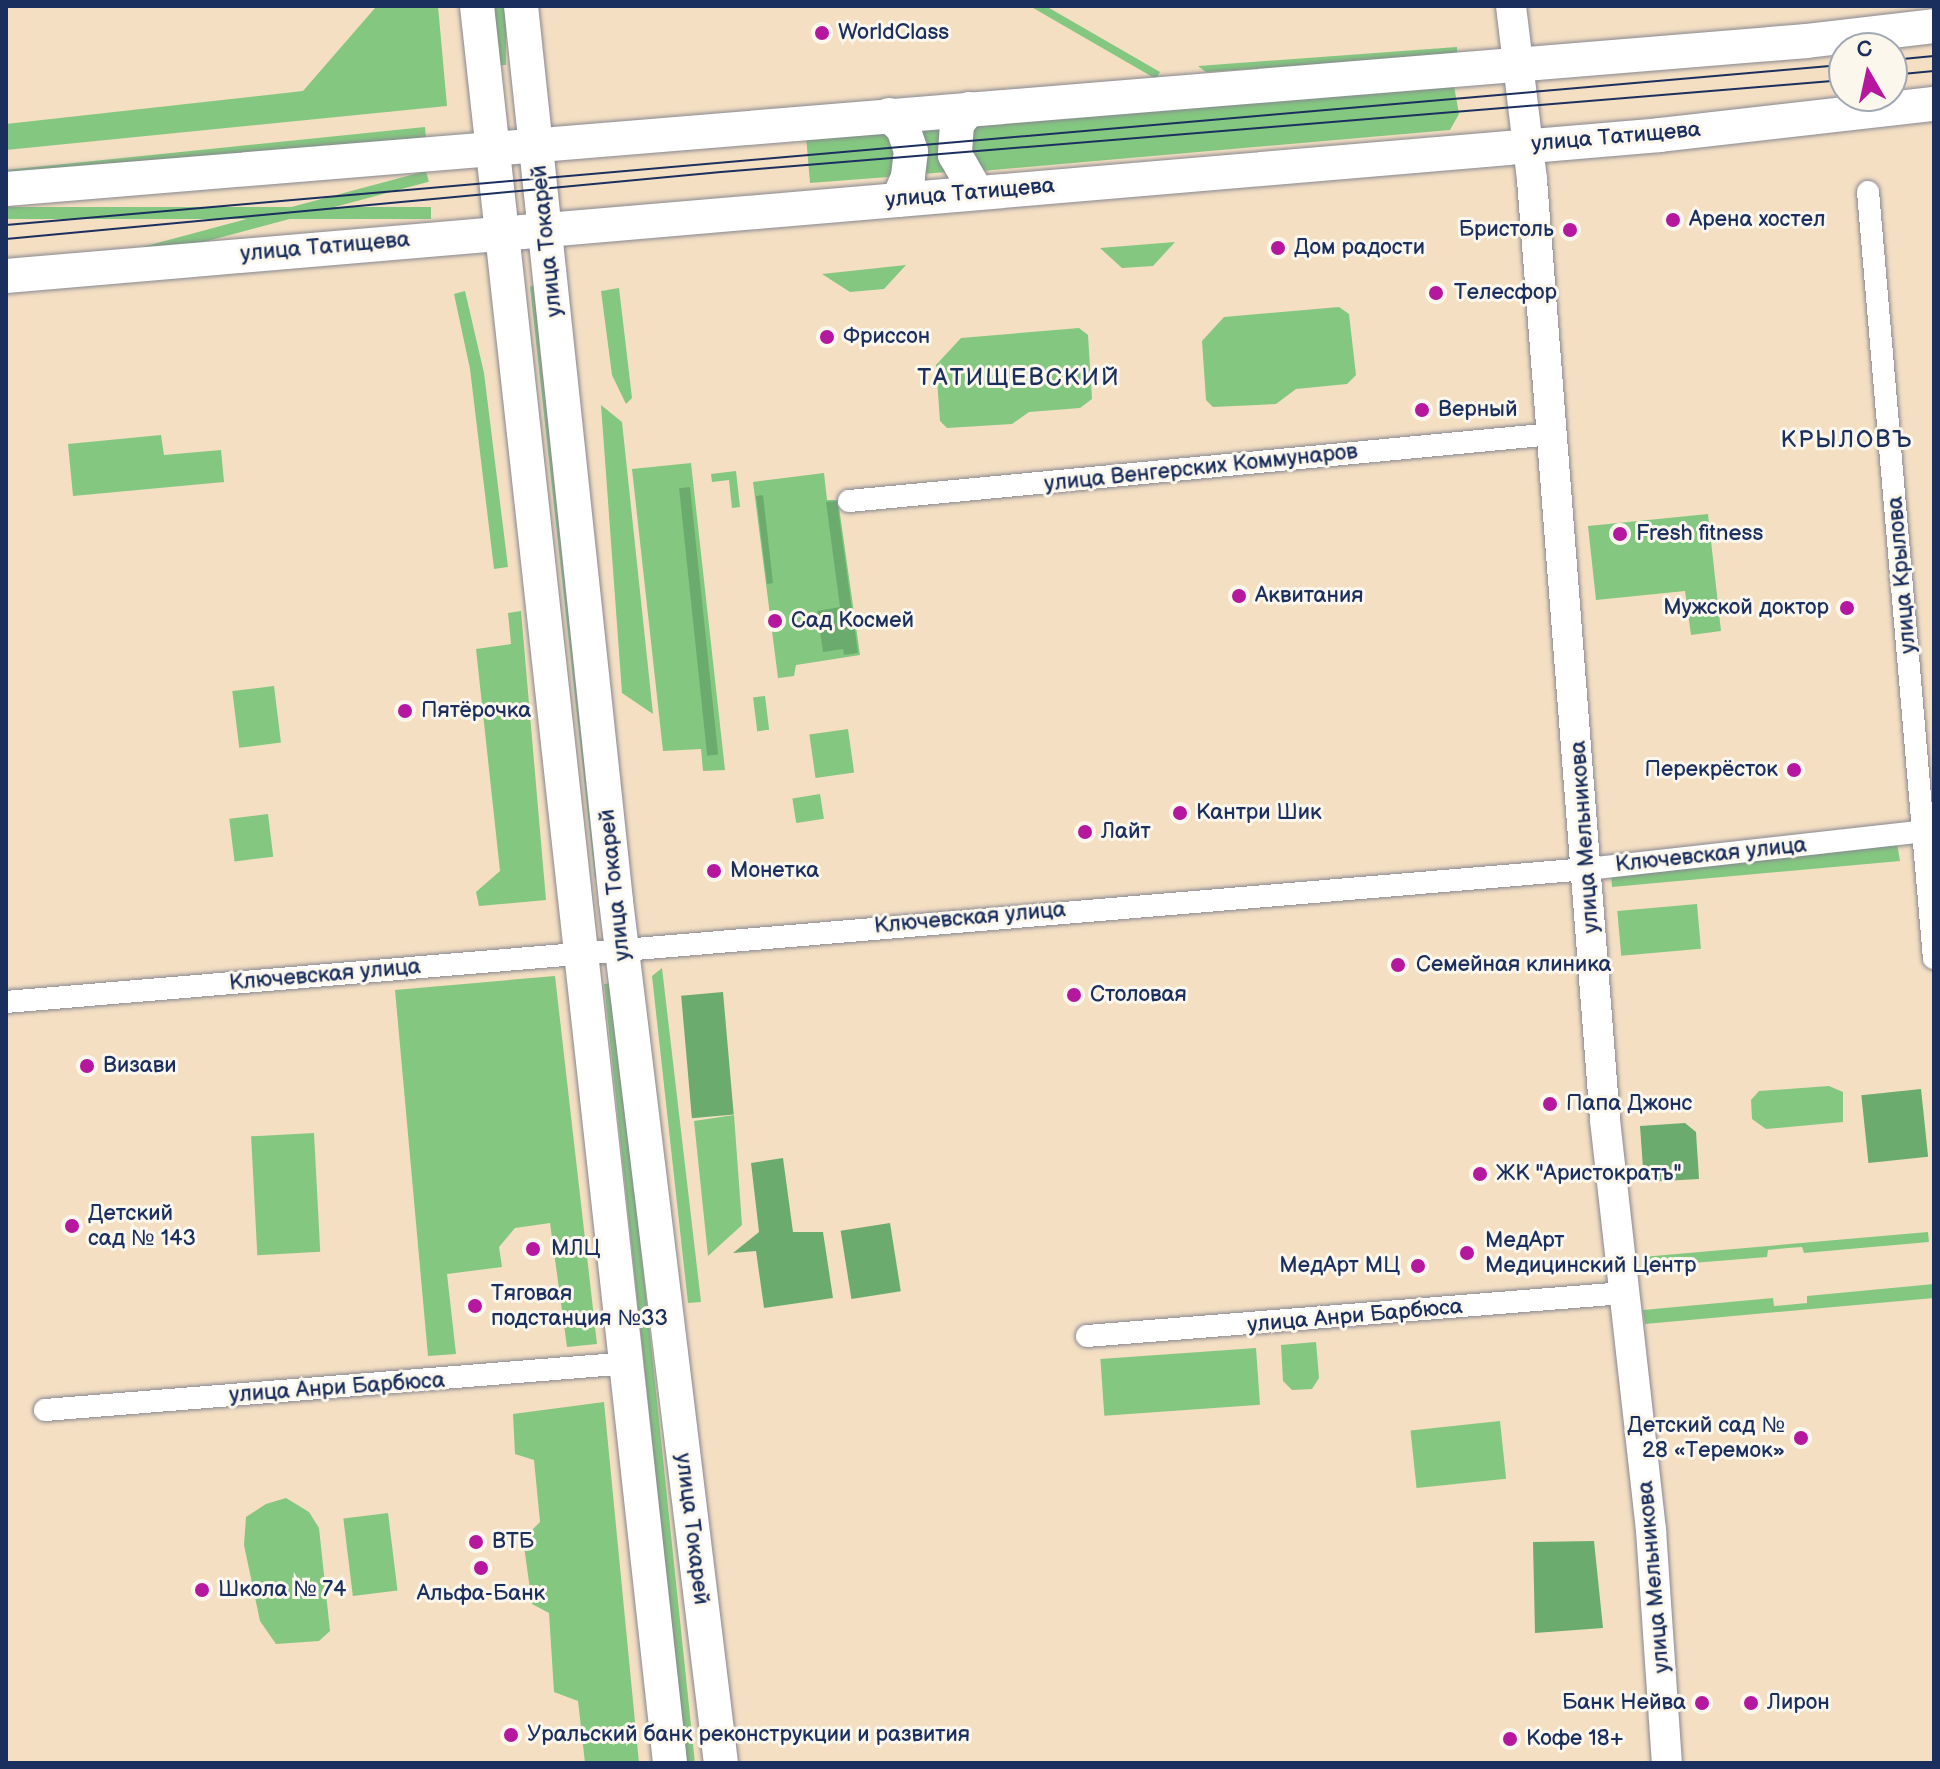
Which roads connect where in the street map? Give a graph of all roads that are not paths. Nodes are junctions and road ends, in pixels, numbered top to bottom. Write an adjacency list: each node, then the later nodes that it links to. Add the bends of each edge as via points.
1 (477, 6): 11 (main road, улица Токарей)
2 (521, 6): 10 (main road, улица Токарей)
3 (1511, 6): 5 (street, улица Мельникова)
4 (1934, 26): 5 (main road)
5 (1519, 64): 7 (main road); 9 (street, улица Мельникова)
6 (1934, 104): 9 (main road, улица Татищева)
7 (969, 109): 8 (main road); 14 (main road, via 957,124 955,155)
8 (889, 115): 10 (main road); 15 (main road, via 903,128 910,145 908,177)
9 (1528, 145): 14 (main road, улица Татищева); 19 (street, улица Мельникова)
10 (537, 146): 11 (main road); 16 (main road, улица Токарей)
11 (491, 149): 12 (main road); 17 (main road, улица Токарей)
12 (6, 189)
13 (1868, 192): 21 (street, улица Крылова)
14 (977, 193): 15 (main road, улица Татищева)
15 (898, 200): 16 (main road, улица Татищева)
16 (546, 231): 17 (main road, улица Татищева); 23 (main road, улица Токарей)
17 (502, 234): 18 (main road, улица Татищева); 24 (main road, улица Токарей)
18 (6, 276)
19 (1552, 434): 20 (street, улица Венгерских Коммунаров); 22 (street, улица Мельникова)
20 (849, 501)
21 (1928, 831): 22 (street, Ключевская улица); 25 (street, улица Крылова)
22 (1587, 869): 23 (street, Ключевская улица); 27 (street, улица Мельникова)
23 (622, 950): 24 (street, Ключевская улица); 32 (main road, улица Токарей)
24 (581, 953): 26 (street, Ключевская улица); 29 (main road, улица Токарей)
25 (1934, 958)
26 (6, 1002)
27 (1624, 1293): 28 (street, улица Анри Барбюса); 33 (street, улица Мельникова, via 1651,1530)
28 (1087, 1336)
29 (629, 1363): 30 (street, улица Анри Барбюса); 31 (main road, улица Токарей)
30 (45, 1410)
31 (670, 1763)
32 (721, 1763)
33 (1667, 1763)

